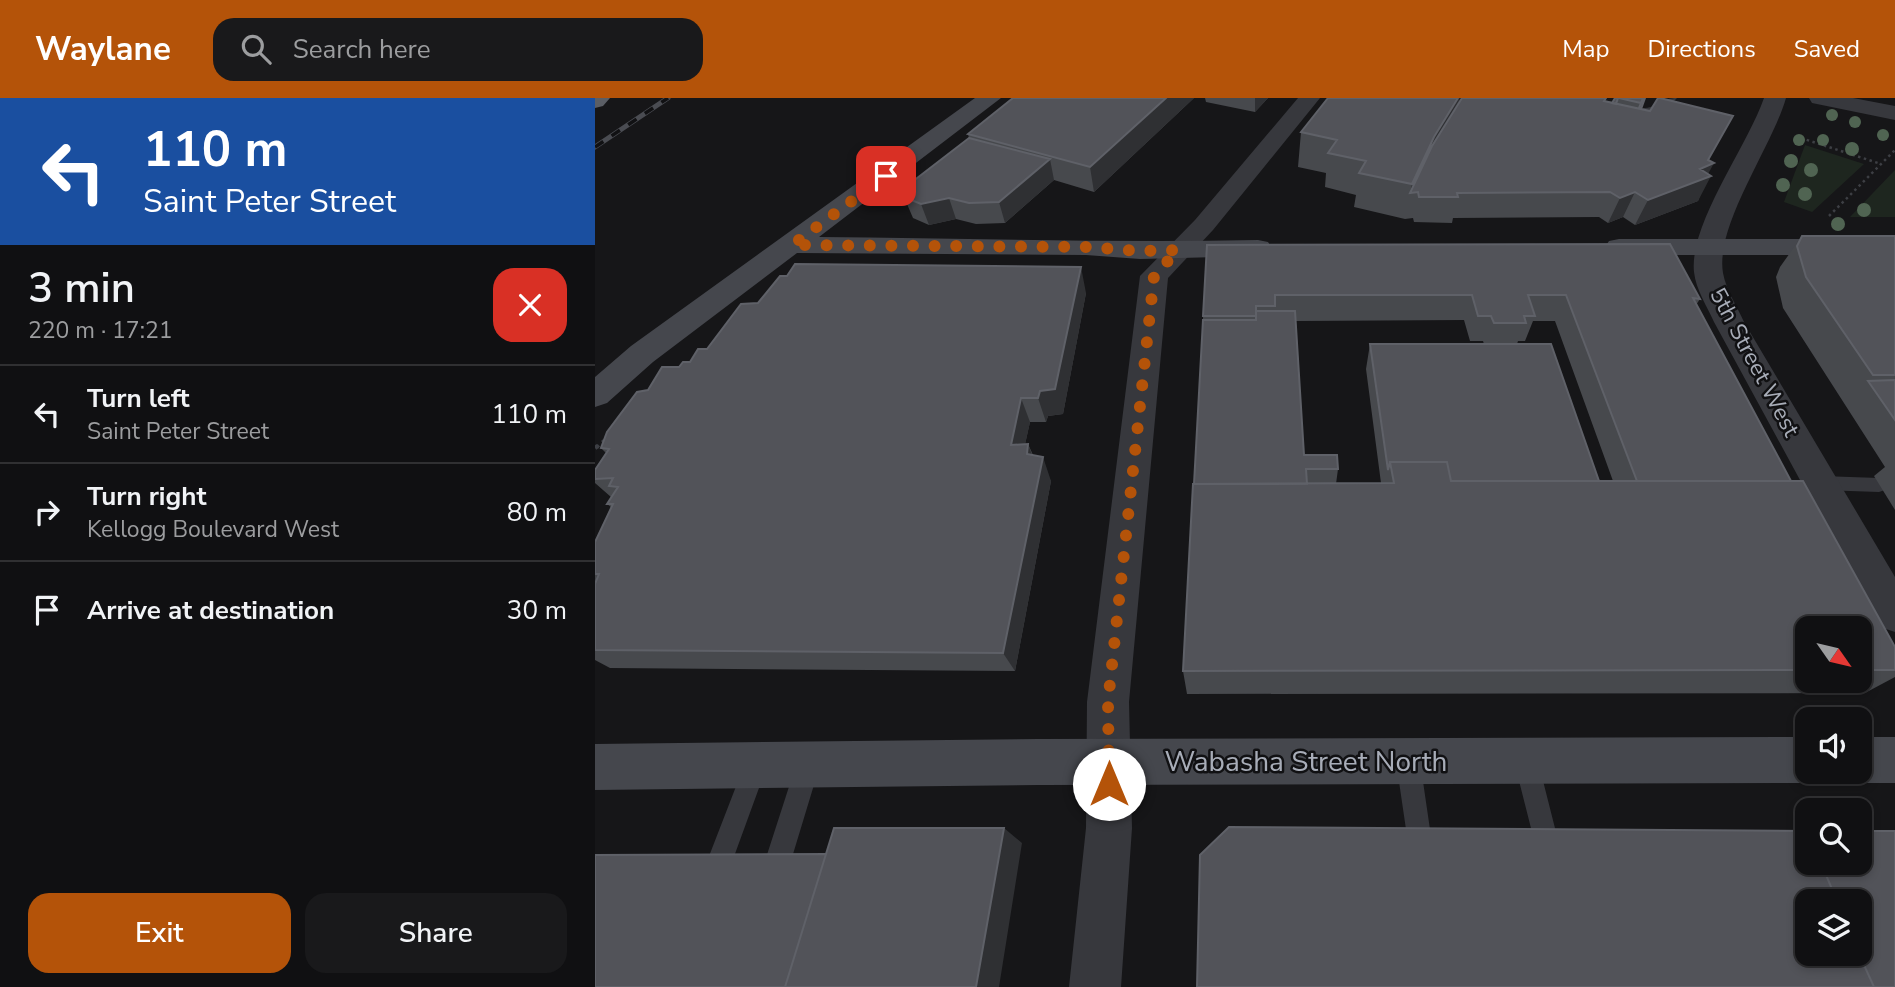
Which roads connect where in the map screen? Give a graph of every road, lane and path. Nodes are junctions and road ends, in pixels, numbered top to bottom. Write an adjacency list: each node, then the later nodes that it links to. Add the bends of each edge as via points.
1 (990, 98): 12 (main road)
2 (1309, 98): 17 (street)
3 (1594, 98): 4 (lane, via 1608,106 1638,111 1660,108)
4 (1671, 98)
5 (1775, 98): 16 (street, 5th Street West, via 1715,231)
6 (1820, 98): 7 (street)
7 (1895, 113)
8 (1801, 138): 10 (path)
9 (1895, 150): 10 (path)
10 (1881, 164): 11 (path)
11 (1822, 222)
12 (792, 245): 17 (main road); 18 (main road)
13 (1590, 247): 16 (main road)
14 (1895, 247): 16 (main road)
15 (1286, 248): 17 (main road)
16 (1712, 248): 23 (street, 5th Street West, via 1711,280 1729,321)
17 (1178, 250): 31 (street, via 1154,276 1108,702)
18 (642, 354): 19 (main road); 20 (main road)
19 (595, 383)
20 (595, 395)
21 (616, 430): 22 (path)
22 (595, 447)
23 (1821, 483): 24 (lane); 25 (street, 5th Street West)
24 (1879, 485)
25 (1895, 614)
26 (1795, 760): 30 (main road, Wabasha Street North)
27 (1872, 760): 28 (main road)
28 (1895, 760)
29 (1408, 761): 30 (main road, Wabasha Street North); 31 (main road, Wabasha Street North); 35 (lane)
30 (1526, 761): 36 (lane)
31 (1109, 762): 33 (main road, Wabasha Street North); 39 (street, via 1109,828)
32 (755, 765): 33 (main road, Wabasha Street North); 34 (main road, Wabasha Street North); 37 (lane)
33 (809, 765): 38 (lane)
34 (595, 767)
35 (1420, 843)
36 (1548, 844)
37 (719, 864)
38 (777, 864)
39 (1095, 987)

